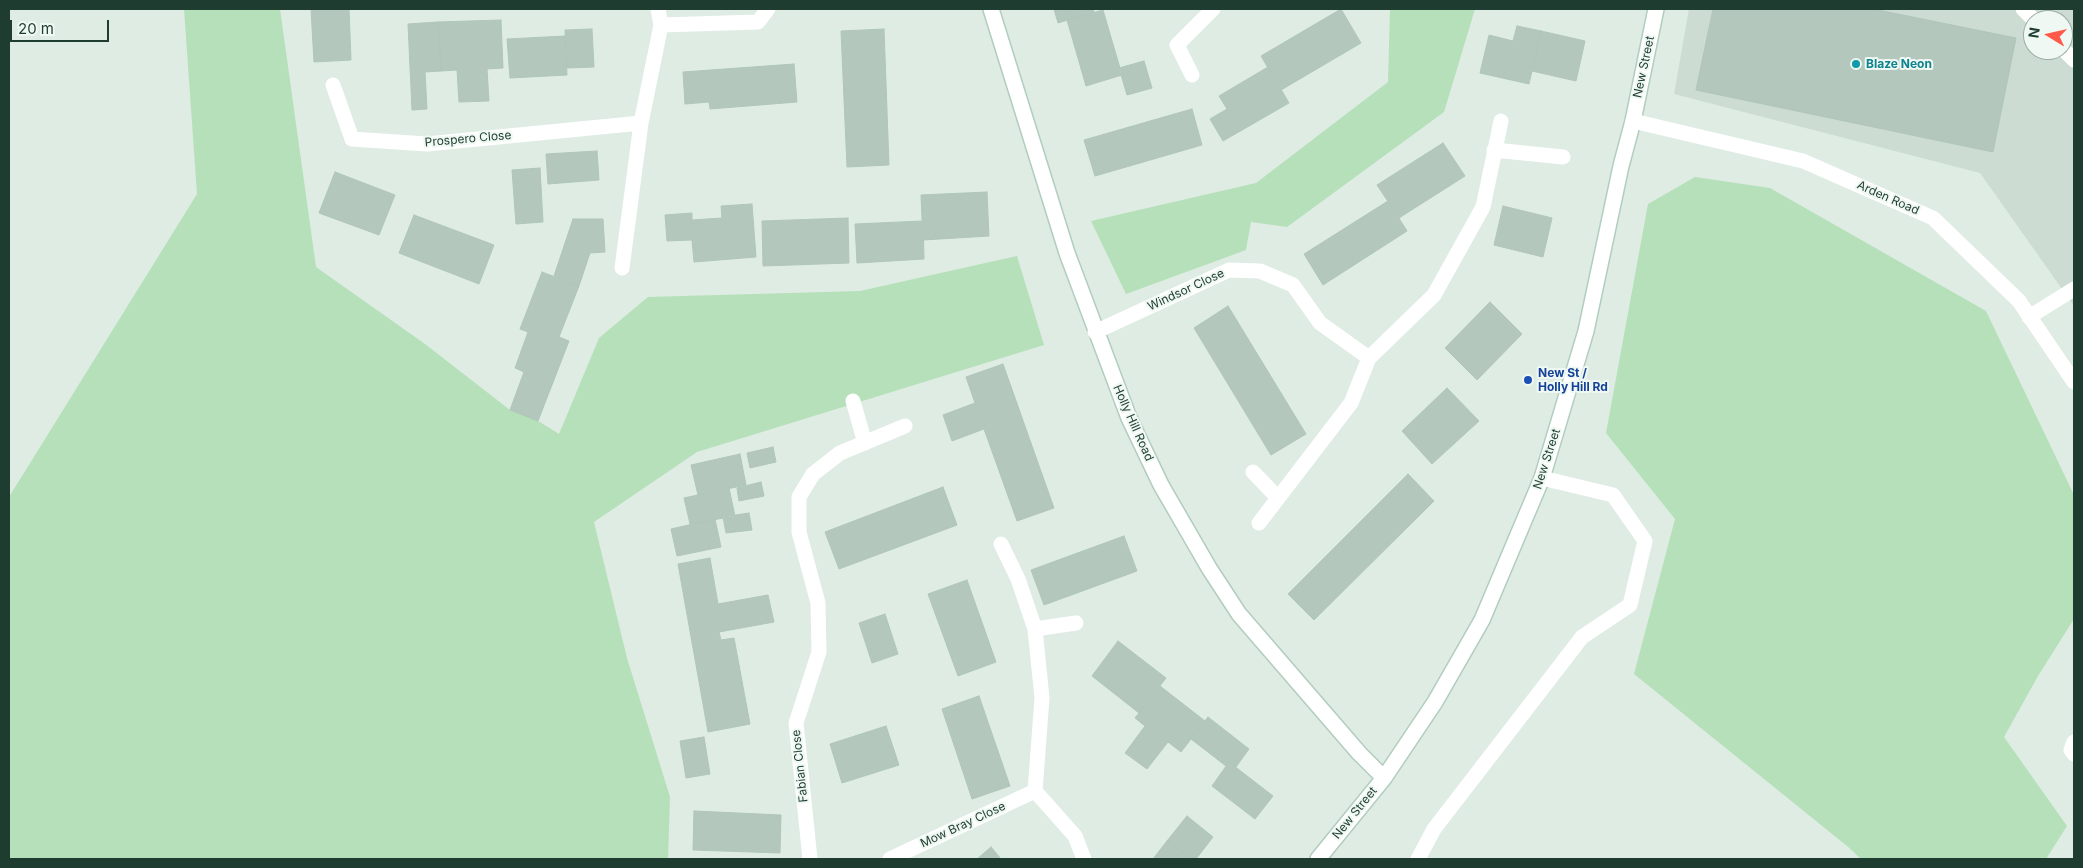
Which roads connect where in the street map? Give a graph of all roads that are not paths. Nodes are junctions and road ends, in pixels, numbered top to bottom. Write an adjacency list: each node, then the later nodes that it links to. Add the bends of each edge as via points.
1 (658, 9): 6 (street)
2 (768, 9): 6 (street, via 758,22)
3 (991, 9): 17 (street, Holly Hill Road)
4 (1213, 9): 7 (street, via 1178,45)
5 (1656, 9): 10 (street, New Street)
6 (661, 25): 11 (street)
7 (1192, 75)
8 (334, 85): 11 (street, Prospero Close, via 352,139 427,144)
9 (1501, 120): 12 (street)
10 (1633, 121): 16 (street, Arden Road, via 1803,161 1933,218 2019,301); 24 (street, New Street, via 1586,331)
11 (640, 123): 14 (street)
12 (1494, 150): 13 (street); 18 (street, via 1483,207 1434,295)
13 (1563, 157)
14 (622, 268)
15 (2074, 289): 16 (street)
16 (2029, 317): 19 (street, Arden Road)
17 (1095, 332): 18 (street, Windsor Close, via 1230,270 1260,271 1293,285 1320,323); 32 (street, Holly Hill Road, via 1129,418 1161,485 1209,568 1239,614)
18 (1369, 358): 25 (street, via 1351,403)
19 (2074, 382)
20 (854, 401): 22 (street)
21 (905, 426): 22 (street, Fabian Close)
22 (865, 443): 34 (street, Fabian Close, via 840,453 813,474 799,497 799,532 818,603 819,652 796,723)
23 (1253, 472): 25 (street)
24 (1542, 478): 32 (street, New Street, via 1482,620 1435,702); 38 (street, via 1613,495 1624,510 1644,541 1630,606 1582,637 1434,829)
25 (1278, 498): 26 (street)
26 (1259, 523)
27 (1001, 544): 29 (street, via 1018,579)
28 (1076, 623): 29 (street)
29 (1035, 629): 33 (street, via 1042,698)
30 (2074, 742): 31 (street)
31 (2074, 754)
32 (1384, 778): 37 (street, New Street)
33 (1035, 791): 35 (street, Mow Bray Close); 36 (street, via 1075,836)
34 (810, 859)
35 (890, 859)
36 (1084, 859)
37 (1318, 859)
38 (1418, 859)

